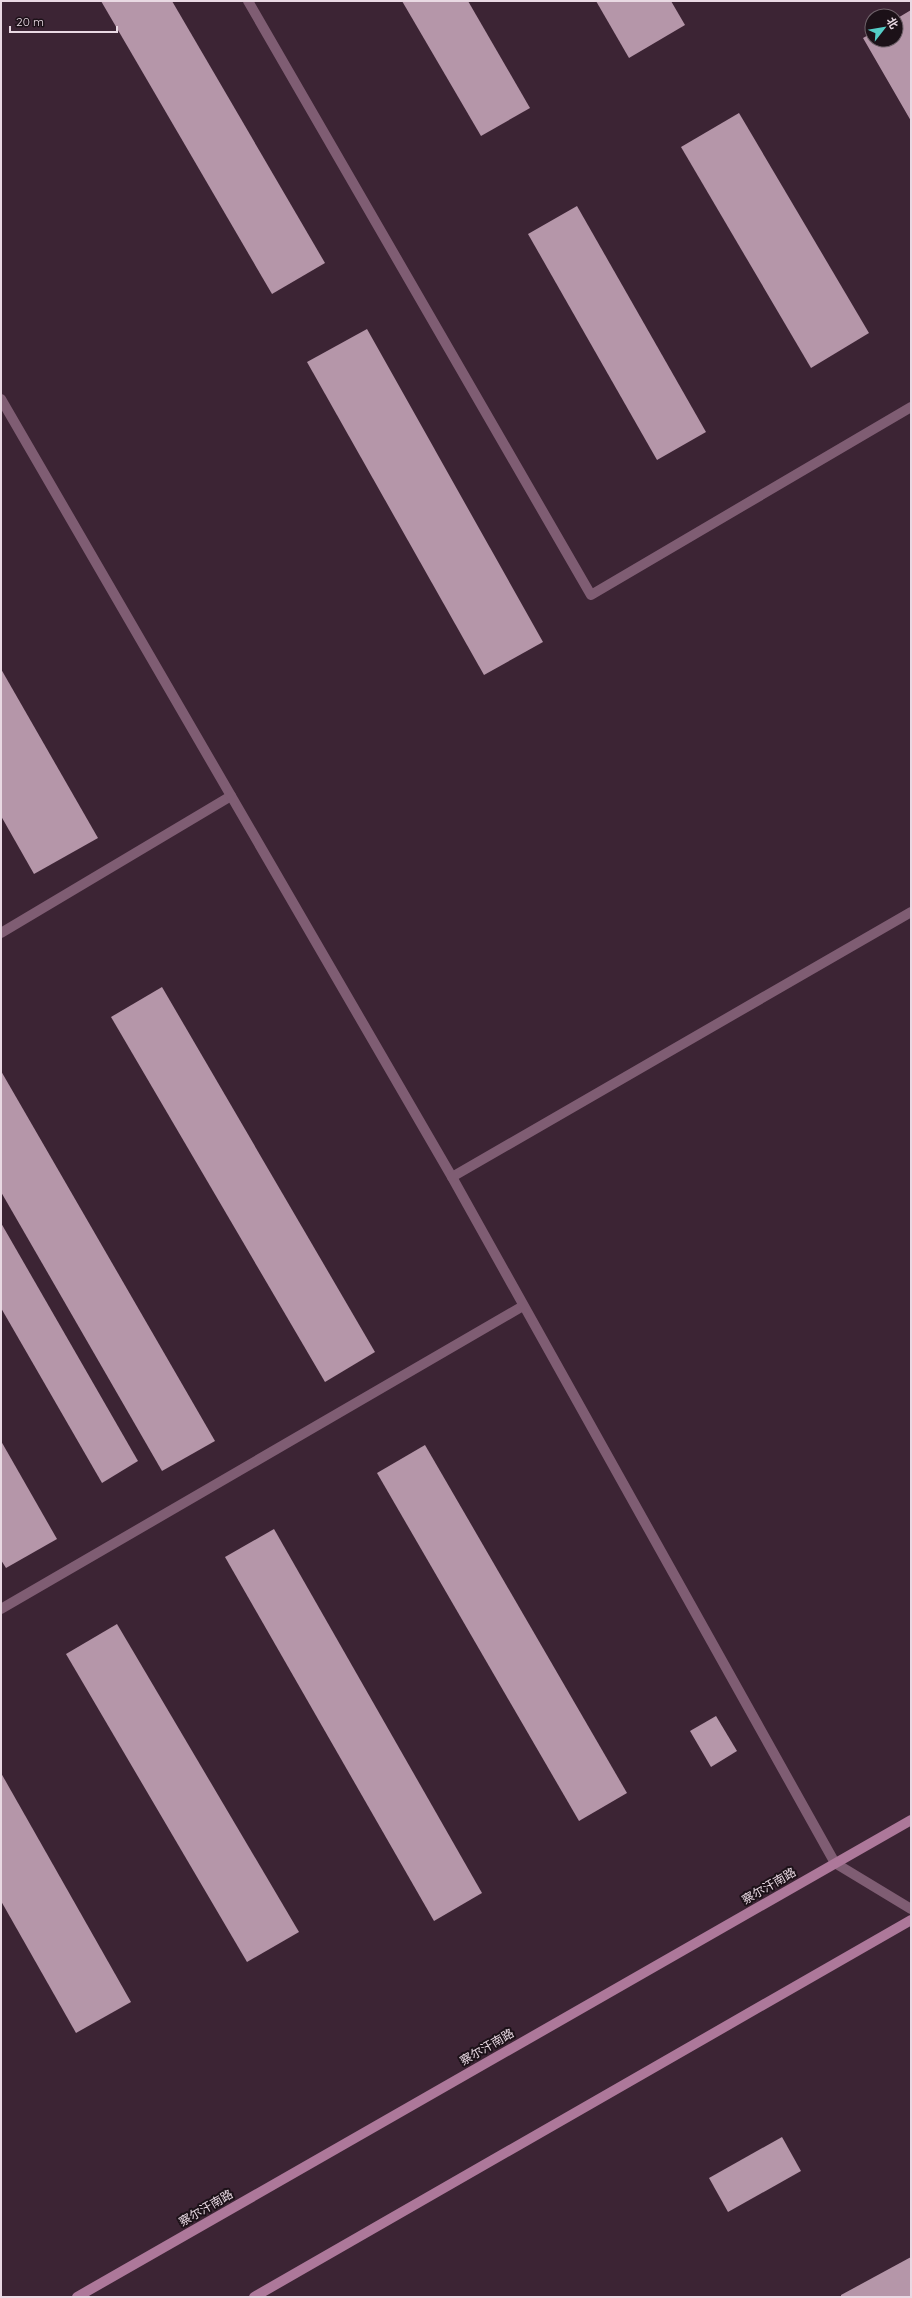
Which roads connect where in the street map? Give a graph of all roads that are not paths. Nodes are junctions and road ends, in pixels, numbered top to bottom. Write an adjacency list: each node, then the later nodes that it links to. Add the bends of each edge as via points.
1 (248, 1): 3 (street, via 591,595)
2 (1, 399): 4 (street)
3 (911, 407)
4 (231, 796): 6 (street); 7 (street)
5 (911, 912): 7 (street)
6 (1, 932)
7 (452, 1177): 8 (street)
8 (523, 1306): 9 (street); 11 (street)
9 (1, 1608)
10 (911, 1820): 11 (main road, 察尔汗南路)
11 (835, 1863): 12 (street); 14 (main road, 察尔汗南路)
12 (911, 1909)
13 (911, 1920): 15 (main road)
14 (77, 2297)
15 (254, 2297)

